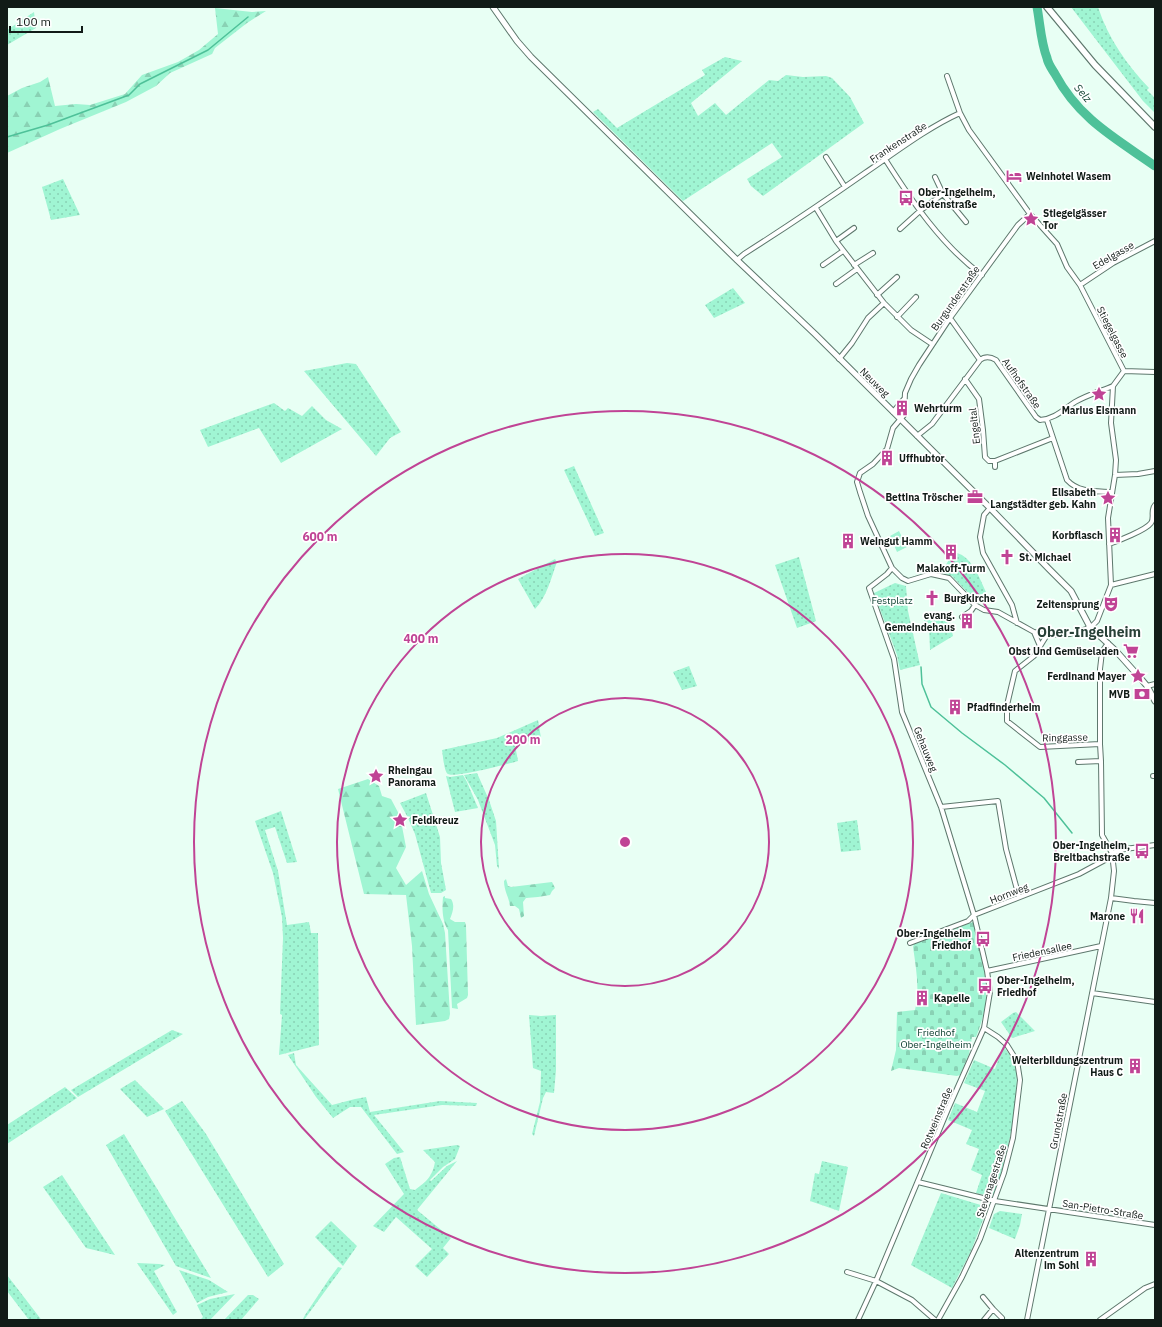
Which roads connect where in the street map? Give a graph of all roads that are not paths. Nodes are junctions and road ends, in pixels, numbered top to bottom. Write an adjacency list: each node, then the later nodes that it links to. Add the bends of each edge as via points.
1 (493, 7): 21 (street, Neuweg, via 531,57)
2 (1047, 7): 5 (main road, via 1104,75)
3 (947, 76): 4 (street, Stiegelgasse)
4 (960, 113): 7 (street, Frankenstraße); 13 (street, Stiegelgasse)
5 (1155, 127)
6 (826, 157): 9 (street)
7 (885, 159): 9 (street, Frankenstraße); 12 (street)
8 (935, 177): 10 (street)
9 (845, 187): 11 (street, Frankenstraße)
10 (943, 194): 12 (street); 14 (street)
11 (816, 208): 17 (street); 21 (street, Frankenstraße)
12 (921, 210): 16 (street); 24 (street, via 967,264)
13 (1030, 214): 24 (street, Burgunderstraße, via 1018,225); 27 (street, Stiegelgasse, via 1057,244 1067,267)
14 (966, 222)
15 (854, 228): 17 (street)
16 (900, 229)
17 (836, 241): 19 (street)
18 (1155, 241): 27 (street, Edelgasse, via 1113,263)
19 (843, 251): 22 (street); 23 (street)
20 (873, 253): 23 (street)
21 (737, 260): 34 (street, Neuweg)
22 (823, 265)
23 (855, 267): 26 (street); 28 (street)
24 (982, 274): 32 (street, Burgunderstraße)
25 (897, 277): 28 (street)
26 (836, 284)
27 (1080, 285): 36 (street, Stiegelgasse)
28 (877, 295): 30 (street)
29 (916, 298): 31 (street)
30 (884, 303): 31 (street); 34 (street, via 868,318)
31 (897, 317): 33 (street)
32 (950, 318): 33 (street, Burgunderstraße); 35 (street)
33 (932, 344): 40 (street, Burgunderstraße, via 911,379)
34 (839, 359): 41 (street, Neuweg)
35 (980, 360): 38 (street); 43 (street, Aufhofstraße, via 989,357 996,360 1036,417)
36 (1124, 371): 37 (street); 39 (street, Stiegelgasse)
37 (1155, 372)
38 (965, 379): 44 (street, via 932,424); 46 (street, Engeltal, via 979,399 985,457 989,461)
39 (1113, 386): 43 (street, Aufhofstraße, via 1076,401); 49 (street, via 1111,423 1116,460)
40 (904, 398): 41 (street, Burgunderstraße); 42 (street, Burgunderstraße, via 905,412)
41 (893, 412): 42 (street, Neuweg)
42 (900, 420): 44 (street, Neuweg); 54 (street, Burgunderstraße, via 893,428 887,449 860,474 857,482 868,516)
43 (1047, 420): 45 (street)
44 (917, 436): 52 (street, Neuweg)
45 (1053, 438): 46 (street); 50 (street, via 1070,483 1086,491)
46 (995, 461): 47 (street)
47 (995, 467)
48 (1155, 471): 49 (street)
49 (1115, 475): 50 (street)
50 (1112, 492): 53 (street, via 1108,518)
51 (1155, 505): 53 (street, via 1149,525)
52 (990, 508): 59 (street, via 984,515 980,537 983,553 1012,605); 60 (street, Neuweg, via 1071,591)
53 (1110, 544): 56 (street)
54 (892, 568): 57 (street, via 908,581 931,574 949,578); 71 (street, Gehauweg, via 869,588 894,660 902,712)
55 (1155, 574): 56 (street)
56 (1111, 585): 60 (street, via 1097,621)
57 (975, 605): 58 (street); 59 (street, via 984,610 998,612)
58 (962, 617)
59 (1017, 623): 61 (street)
60 (1090, 627): 62 (street, via 1070,634); 63 (street)
61 (1034, 632): 62 (street); 64 (street)
62 (1046, 635): 64 (street, Ringgasse)
63 (1108, 643): 66 (street); 68 (street, via 1102,652 1100,669)
64 (1040, 646): 68 (street, Ringgasse, via 1034,656 1014,672 1007,705 1007,721 1040,746)
65 (1155, 684): 66 (street)
66 (1147, 686): 67 (street)
67 (1155, 701)
68 (1100, 744): 69 (street)
69 (1101, 761): 70 (street); 73 (street, via 1102,835)
70 (1078, 762)
71 (941, 807): 74 (street, via 998,800 1006,849); 77 (street, Gehauweg)
72 (1155, 845): 73 (street)
73 (1112, 853): 74 (street, Hornweg, via 1105,860 1079,874); 75 (street, Grundstraße, via 1114,871)
74 (1019, 897): 77 (street, Hornweg)
75 (1111, 898): 76 (street); 79 (street, Grundstraße)
76 (1155, 903)
77 (974, 915): 78 (street, Hornweg, via 968,921); 80 (street, Rotweinstraße)
78 (910, 943)
79 (1101, 946): 80 (street, Friedensallee); 81 (street, Grundstraße)
80 (987, 970): 83 (street, Rotweinstraße, via 990,992)
81 (1092, 993): 82 (street); 86 (street, Grundstraße)
82 (1155, 1002)
83 (984, 1028): 84 (street, Rotweinstraße); 85 (street, Stevenagestraße, via 998,1037 1014,1054 1020,1080 1009,1157)
84 (918, 1182): 85 (street, San-Pietro-Straße); 89 (street, Rotweinstraße)
85 (995, 1201): 86 (street, San-Pietro-Straße); 96 (street, Stevenagestraße, via 966,1270)
86 (1049, 1208): 87 (street, San-Pietro-Straße); 98 (street, Grundstraße)
87 (1155, 1225)
88 (847, 1272): 89 (street)
89 (876, 1281): 94 (street, Rotweinstraße); 95 (street, via 912,1300)
90 (1155, 1284): 99 (street, via 1145,1288)
91 (983, 1297): 92 (street)
92 (994, 1309): 93 (street); 97 (street)
93 (1002, 1318)
94 (858, 1320)
95 (935, 1320)
96 (938, 1320)
97 (984, 1320)
98 (1027, 1320)
99 (1100, 1320)

